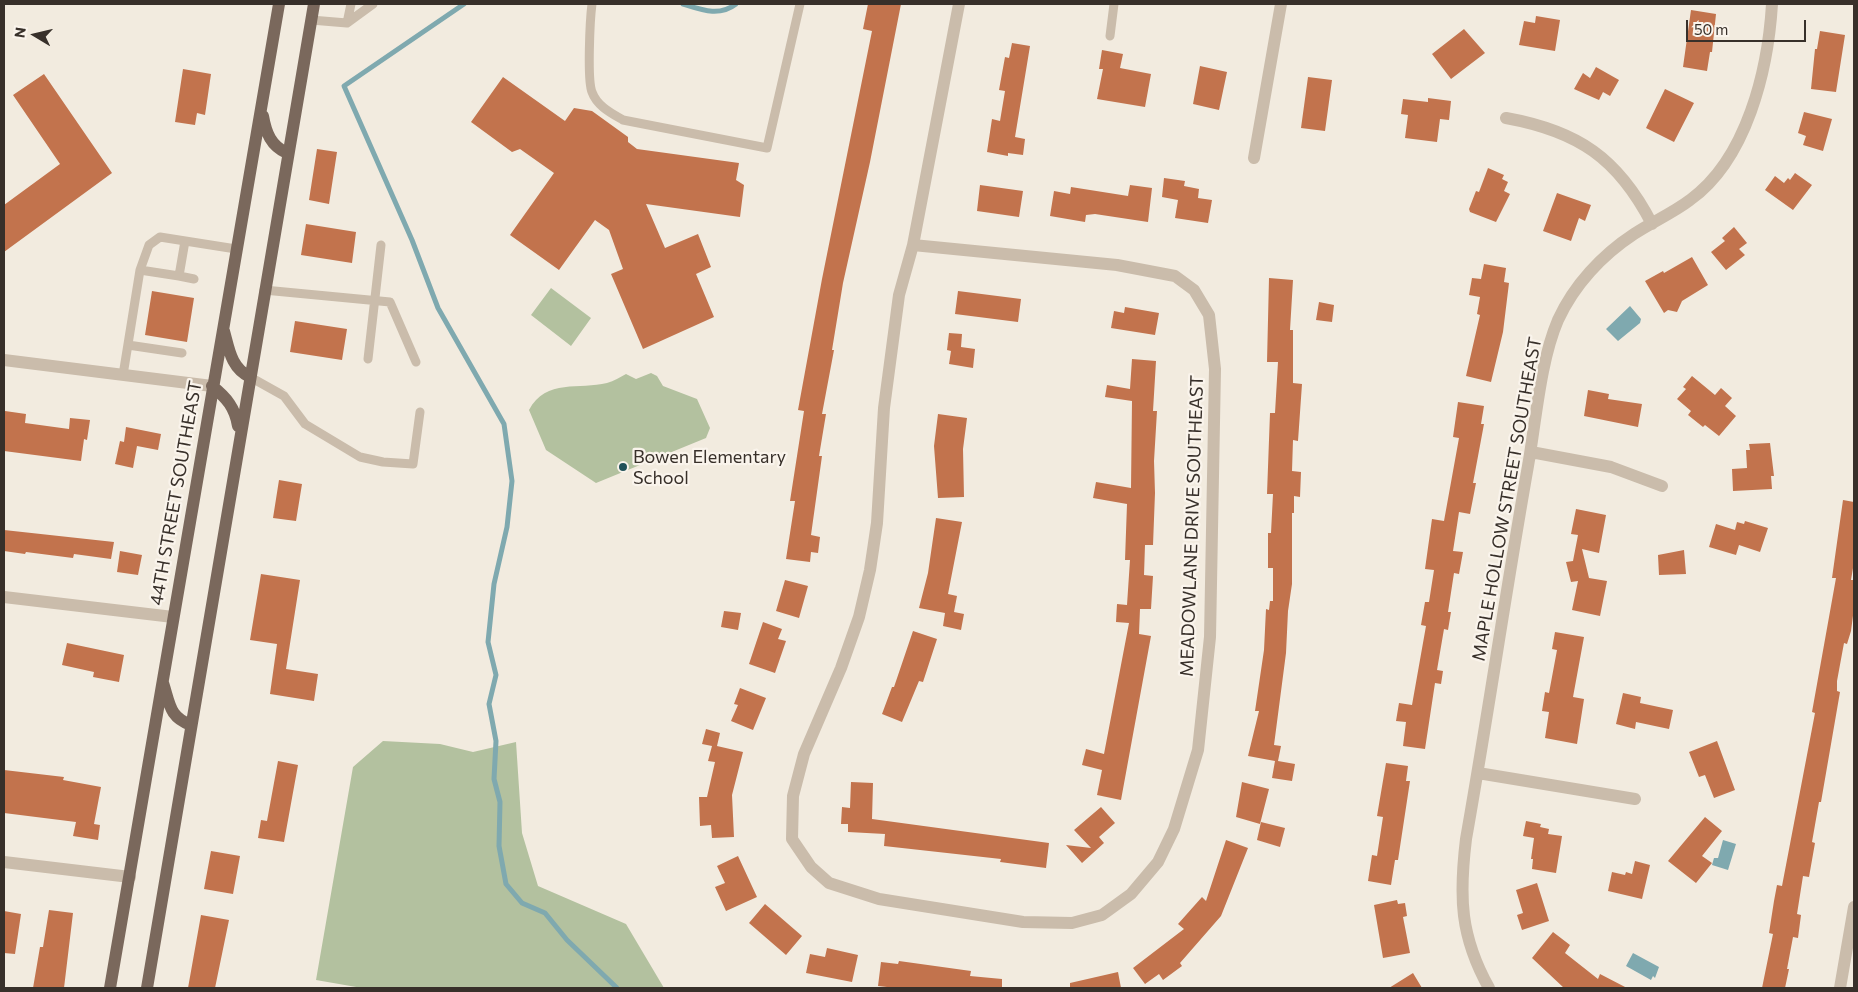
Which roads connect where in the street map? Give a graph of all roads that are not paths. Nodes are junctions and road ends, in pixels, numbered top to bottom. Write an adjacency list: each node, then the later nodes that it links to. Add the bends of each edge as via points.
1 (279, 4): 14 (main road, 44TH STREET SOUTHEAST)
2 (314, 4): 11 (main road)
3 (351, 4): 12 (lane)
4 (373, 4): 12 (lane)
5 (592, 4): 6 (lane, via 589,22 591,92 603,109 623,120 767,148)
6 (800, 4)
7 (959, 4): 21 (street, MEADOWLANE DRIVE SOUTHEAST)
8 (1114, 4): 13 (lane)
9 (1281, 4): 17 (street)
10 (1772, 4): 18 (street, MAPLE HOLLOW STREET SOUTHEAST, via 1761,76 1750,114 1736,145 1716,174 1695,196)
11 (311, 20): 12 (lane); 16 (main road)
12 (347, 23)
13 (1110, 36)
14 (261, 108): 16 (main road, via 269,137 277,148); 22 (main road, 44TH STREET SOUTHEAST)
15 (1506, 118): 18 (street, via 1562,132 1600,156 1623,178)
16 (287, 153): 26 (main road)
17 (1254, 158)
18 (1652, 224): 39 (street, MAPLE HOLLOW STREET SOUTHEAST, via 1634,234 1598,264 1571,295 1553,333)
19 (185, 241): 22 (lane); 23 (lane, via 160,237 149,245); 24 (lane)
20 (380, 245): 27 (lane)
21 (913, 245): 21 (street, MEADOWLANE DRIVE SOUTHEAST, via 899,295 884,408 877,523 870,570 859,617 841,668 804,754 793,796 792,838 811,867 829,883 878,899 1023,922 1072,923 1102,915 1131,894 1158,862 1174,829 1198,750 1210,637 1215,369 1209,315 1194,290 1175,276 1117,265)
22 (236, 249): 28 (main road, 44TH STREET SOUTHEAST)
23 (140, 270): 24 (lane); 29 (lane)
24 (179, 276): 25 (lane)
25 (194, 279)
26 (264, 290): 27 (lane); 35 (main road)
27 (376, 301): 31 (lane); 33 (lane, via 390,302)
28 (223, 326): 35 (main road, via 232,360 240,372); 36 (main road, 44TH STREET SOUTHEAST)
29 (128, 345): 30 (lane); 34 (lane)
30 (182, 353)
31 (368, 359)
32 (4, 360): 34 (street)
33 (416, 362)
34 (123, 375): 36 (street)
35 (250, 377): 37 (lane, via 284,396 304,424 360,457 383,462 413,464); 38 (main road)
36 (212, 386): 38 (main road, via 226,397 236,412); 42 (main road, 44TH STREET SOUTHEAST)
37 (420, 412)
38 (240, 436): 44 (main road)
39 (1531, 452): 40 (street, via 1610,467); 45 (street, MAPLE HOLLOW STREET SOUTHEAST)
40 (1662, 486)
41 (4, 597): 42 (street)
42 (173, 616): 43 (main road, 44TH STREET SOUTHEAST)
43 (162, 680): 44 (main road, via 171,711 180,721); 48 (main road, 44TH STREET SOUTHEAST)
44 (191, 725): 52 (main road)
45 (1478, 773): 46 (street); 53 (street, MAPLE HOLLOW STREET SOUTHEAST, via 1461,880 1467,940)
46 (1635, 799)
47 (4, 862): 48 (street)
48 (130, 877): 51 (main road, 44TH STREET SOUTHEAST)
49 (1854, 907): 50 (street)
50 (1852, 933): 54 (street)
51 (110, 988)
52 (147, 988)
53 (1489, 988)
54 (1840, 988)

